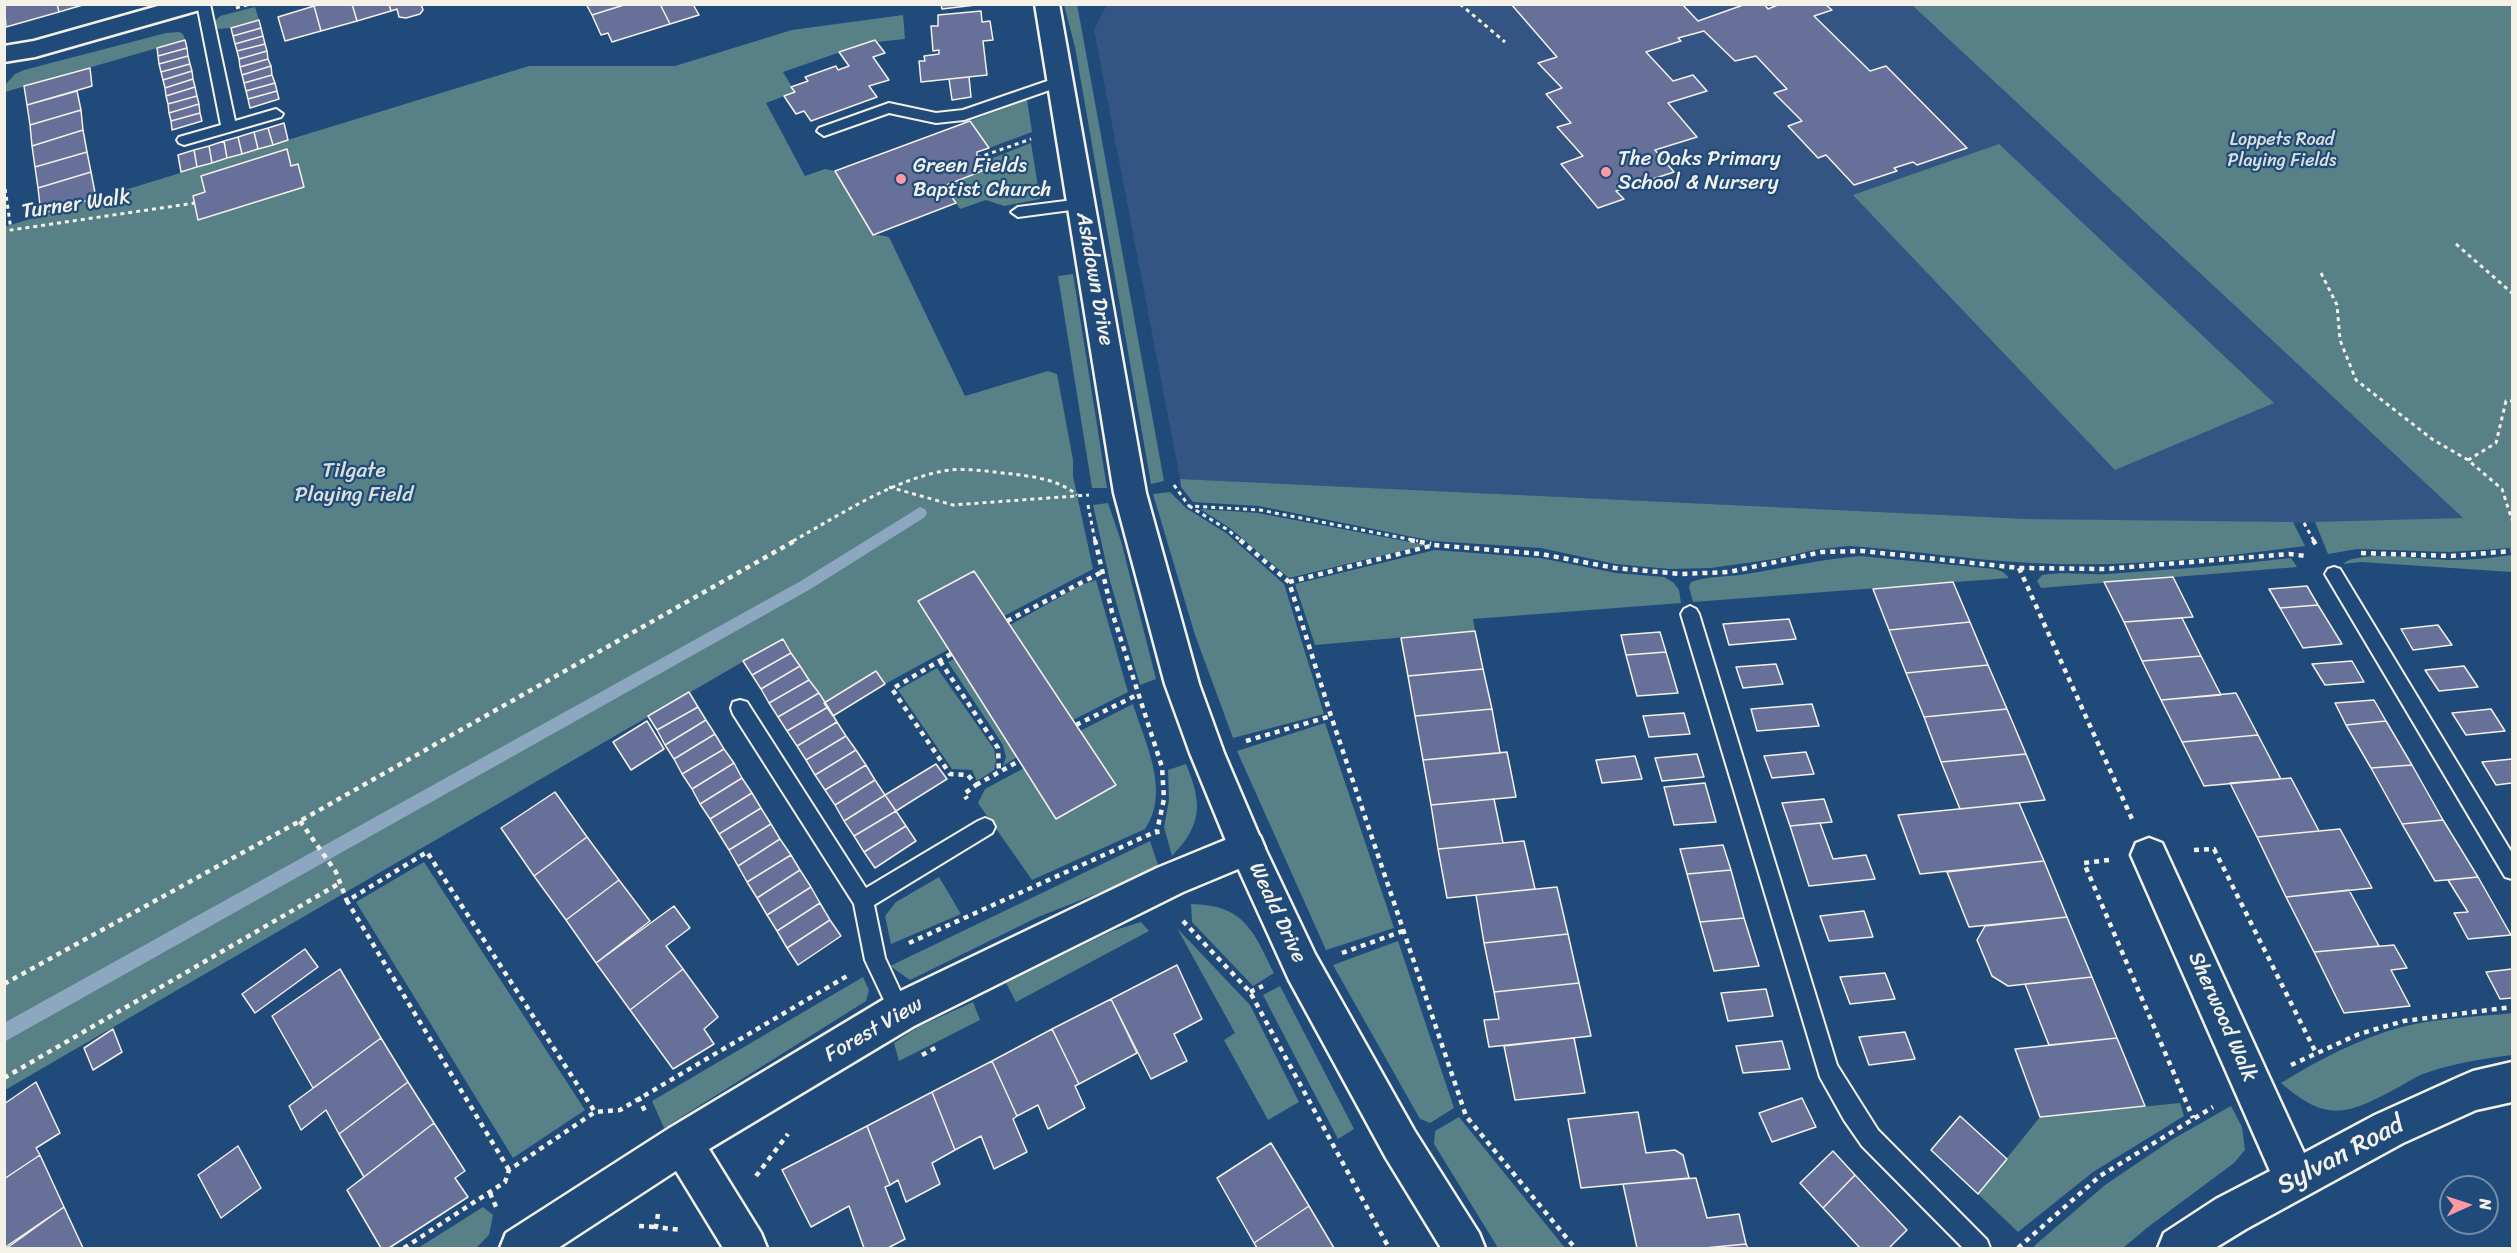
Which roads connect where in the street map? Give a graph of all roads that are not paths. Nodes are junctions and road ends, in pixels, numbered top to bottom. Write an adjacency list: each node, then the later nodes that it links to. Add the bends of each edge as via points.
1 (194, 4): 4 (street, via 35,50)
2 (203, 4): 7 (lane)
3 (1047, 4): 5 (street, Ashdown Drive)
4 (4, 54)
5 (1059, 82): 8 (lane, via 964,115 936,118 890,108); 10 (street, Ashdown Drive)
6 (276, 114): 7 (lane)
7 (229, 127): 9 (lane)
8 (824, 131)
9 (184, 141)
10 (1081, 204): 11 (lane); 12 (street, Ashdown Drive, via 1130,493)
11 (1018, 212)
12 (1146, 552): 17 (street, Weald Drive, via 1182,684)
13 (2334, 574): 19 (lane)
14 (1690, 614): 28 (lane, via 1828,1069 1870,1138)
15 (740, 708): 20 (lane)
16 (985, 827): 20 (lane)
17 (1247, 848): 21 (street, Forest View, via 1170,880); 27 (street, Weald Drive, via 1308,977 1400,1144)
18 (2149, 855): 24 (street, Sherwood Walk)
19 (2512, 870)
20 (863, 901): 21 (lane, via 875,960)
21 (900, 1012): 23 (street, Forest View)
22 (2512, 1082): 24 (street, Sylvan Road, via 2473,1091 2389,1129)
23 (682, 1143): 25 (street); 26 (street, Forest View)
24 (2295, 1179): 29 (street, Sylvan Road)
25 (736, 1231)
26 (521, 1248)
27 (1464, 1248)
28 (1979, 1248)
29 (2178, 1248)

